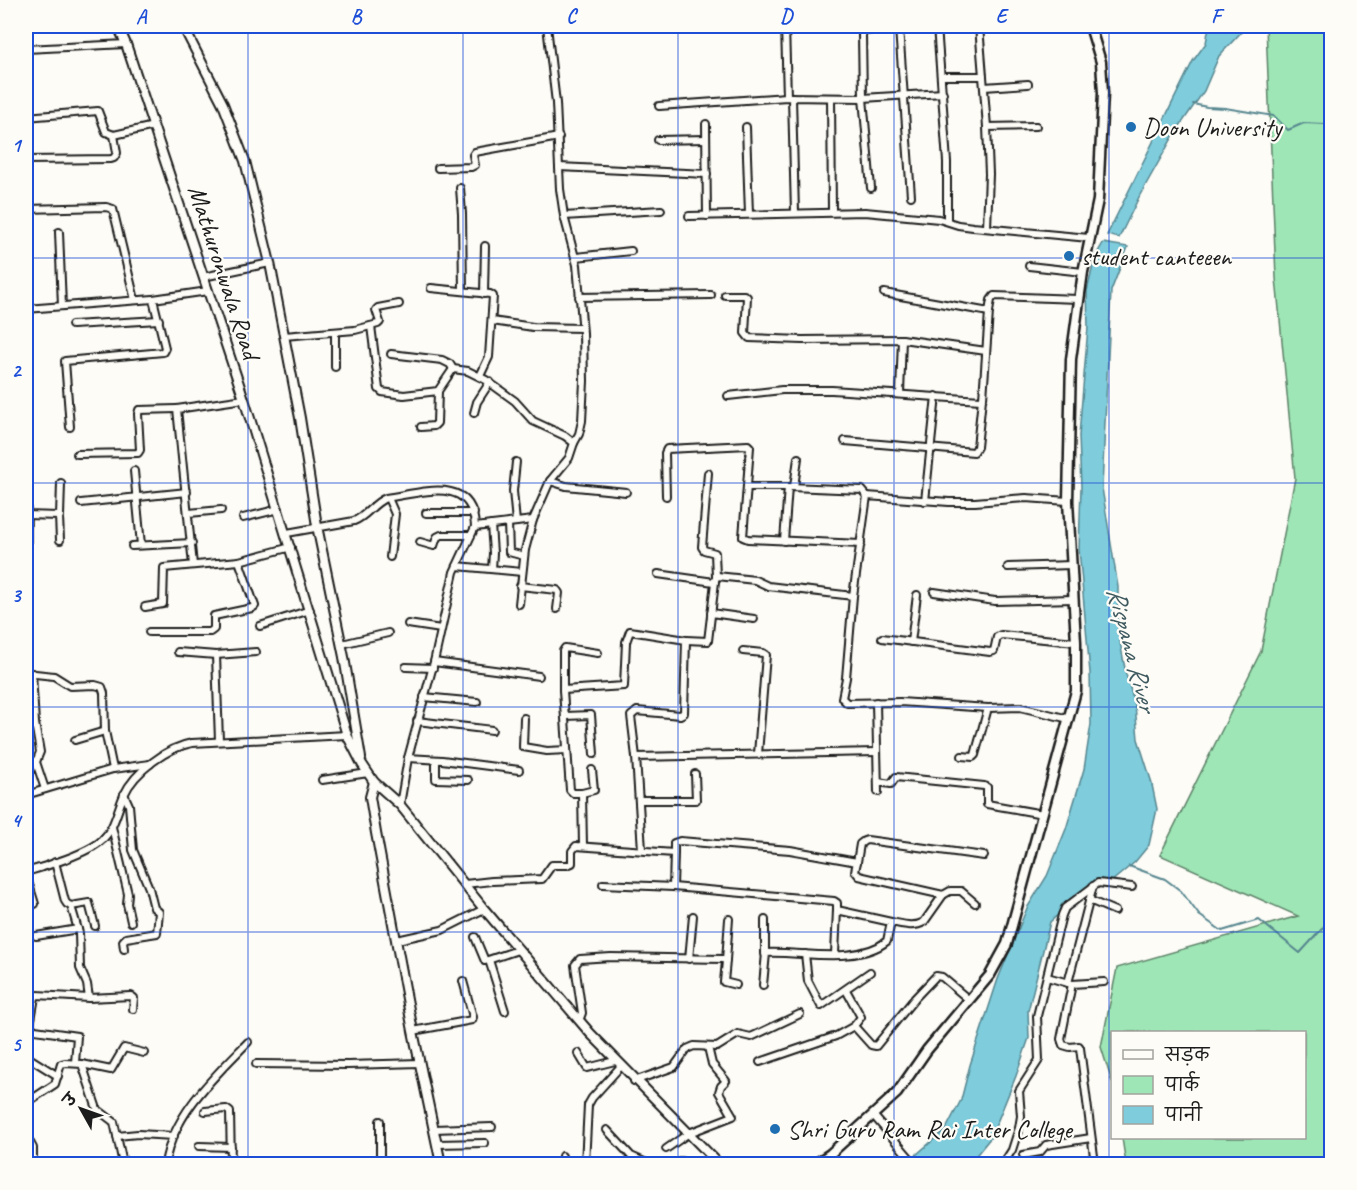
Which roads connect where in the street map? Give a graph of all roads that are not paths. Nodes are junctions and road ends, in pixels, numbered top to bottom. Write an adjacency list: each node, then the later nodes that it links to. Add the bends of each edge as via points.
1 (118, 26): 10 (street, Mathuronwala Road)
2 (183, 26): 54 (street, via 223,104 245,161)
3 (547, 26): 29 (street)
4 (785, 26): 18 (street)
5 (937, 26): 9 (street); 12 (street)
6 (979, 26): 13 (street)
7 (1090, 26): 50 (main road, via 1101,62 1103,93 1098,200)
8 (888, 27): 9 (street); 20 (street, via 862,33)
9 (899, 28): 17 (street)
10 (126, 44): 11 (street); 24 (street, Mathuronwala Road)
11 (26, 49)
12 (942, 76): 13 (street); 16 (street)
13 (983, 76): 15 (street)
14 (1028, 84): 15 (street)
15 (984, 87): 27 (street)
16 (943, 93): 17 (street); 47 (street)
17 (903, 96): 20 (street); 38 (street)
18 (790, 97): 19 (street); 21 (street); 42 (street)
19 (831, 98): 20 (street); 41 (street)
20 (863, 98): 37 (street)
21 (659, 106)
22 (26, 117): 28 (street, via 98,111 106,132)
23 (706, 124): 30 (street)
24 (154, 126): 28 (street); 57 (street, Mathuronwala Road)
25 (1036, 126): 27 (street)
26 (747, 127): 43 (street)
27 (987, 127): 48 (street)
28 (114, 135): 32 (street, via 114,158)
29 (559, 137): 33 (street); 34 (street, via 475,152 473,167)
30 (706, 139): 31 (street); 35 (street)
31 (658, 140)
32 (26, 160)
33 (559, 167): 35 (street); 44 (street)
34 (438, 168)
35 (706, 174): 46 (street)
36 (460, 188): 60 (street)
37 (871, 188)
38 (911, 196)
39 (26, 209): 68 (street, via 113,209)
40 (661, 210): 44 (street)
41 (832, 212): 42 (street); 47 (street)
42 (795, 213): 43 (street)
43 (749, 214): 46 (street)
44 (564, 216): 53 (street)
45 (689, 216): 46 (street)
46 (707, 216)
47 (947, 221): 48 (street)
48 (987, 228): 50 (street)
49 (58, 232): 70 (street)
50 (1089, 238): 56 (main road)
51 (485, 246): 62 (street)
52 (631, 251): 53 (street)
53 (576, 257): 65 (street)
54 (270, 263): 57 (street); 79 (street)
55 (1029, 266): 56 (street)
56 (1083, 272): 67 (main road)
57 (203, 277): 59 (street, Mathuronwala Road)
58 (431, 288): 60 (street)
59 (208, 291): 66 (street); 91 (street, Mathuronwala Road)
60 (462, 291): 62 (street)
61 (885, 292): 72 (street)
62 (484, 294): 74 (street, via 493,296)
63 (711, 295): 65 (street)
64 (725, 295): 80 (street, via 747,297 747,337)
65 (579, 297): 77 (street)
66 (153, 299): 68 (street); 73 (street)
67 (1078, 299): 72 (street, via 997,295 992,297); 119 (main road, via 1071,359)
68 (135, 300): 70 (street)
69 (399, 304): 76 (street, via 378,308 380,323)
70 (62, 306): 71 (street)
71 (26, 309)
72 (989, 312): 81 (street)
73 (159, 320): 75 (street); 97 (street, via 163,352 65,361)
74 (492, 321): 77 (street); 85 (street, via 489,357)
75 (72, 325)
76 (371, 326): 78 (street); 87 (street, via 379,390 404,395)
77 (582, 328): 100 (street, via 582,421)
78 (335, 332): 79 (street); 83 (street)
79 (284, 336): 133 (street)
80 (902, 339): 81 (street); 88 (street)
81 (986, 351): 92 (street)
82 (391, 354): 84 (street, via 442,360)
83 (335, 368)
84 (453, 369): 85 (street); 87 (street)
85 (480, 376): 86 (street)
86 (490, 382): 96 (street); 100 (street, via 533,420)
87 (438, 391): 98 (street, via 437,423)
88 (900, 394): 89 (street, via 799,390); 90 (street)
89 (728, 396)
90 (936, 396): 92 (street); 101 (street)
91 (244, 399): 95 (street); 121 (street, Mathuronwala Road)
92 (982, 399): 101 (street, via 975,451)
93 (26, 400): 94 (street)
94 (26, 409): 107 (street)
95 (177, 409): 102 (street, via 138,412 138,453); 112 (street)
96 (474, 413)
97 (70, 427)
98 (420, 427)
99 (845, 441): 101 (street)
100 (574, 443): 108 (street, via 566,464)
101 (931, 449): 118 (street)
102 (77, 454)
103 (798, 458): 111 (street)
104 (516, 462): 130 (street)
105 (134, 471): 116 (street)
106 (708, 473): 157 (street, via 702,547 715,553)
107 (26, 474): 126 (street)
108 (550, 481): 113 (street); 129 (street)
109 (61, 483): 127 (street)
110 (748, 487): 111 (street); 114 (street, via 748,445 670,447 664,453); 139 (street, via 743,537)
111 (791, 487): 115 (street, via 862,490); 139 (street)
112 (187, 492): 116 (street); 123 (street)
113 (626, 492)
114 (666, 496)
115 (867, 496): 118 (street); 142 (street)
116 (136, 497): 120 (street); 143 (street)
117 (388, 498): 125 (street, via 450,491 466,499); 133 (street, via 360,519); 147 (street, via 395,514)
118 (925, 501): 119 (street)
119 (1068, 501): 151 (main road)
120 (81, 503)
121 (279, 509): 128 (street); 136 (street, Mathuronwala Road)
122 (221, 510): 123 (street)
123 (189, 513): 141 (street)
124 (426, 513): 125 (street)
125 (474, 513): 134 (street)
126 (26, 515): 127 (street); 135 (street)
127 (60, 516): 138 (street)
128 (243, 518)
129 (533, 520): 130 (street); 146 (street)
130 (516, 522): 131 (street)
131 (508, 523): 132 (street); 146 (street, via 509,552)
132 (491, 525): 134 (street); 154 (street)
133 (317, 526): 136 (street); 178 (street)
134 (475, 527): 137 (street)
135 (26, 528): 148 (street)
136 (286, 533): 145 (street, Mathuronwala Road)
137 (471, 535): 140 (street, via 441,535 434,546); 152 (street)
138 (60, 540)
139 (784, 541): 142 (street)
140 (420, 542)
141 (192, 543): 143 (street); 150 (street)
142 (861, 544): 161 (street)
143 (141, 545): 144 (street)
144 (132, 546)
145 (291, 547): 149 (street); 166 (street, Mathuronwala Road)
146 (524, 556): 155 (street)
147 (390, 557)
148 (27, 560)
149 (239, 561): 150 (street); 172 (street, via 254,607 216,615 210,632)
150 (193, 565): 164 (street, via 164,568 163,604)
151 (1072, 565): 153 (street); 162 (main road)
152 (457, 566): 154 (street); 171 (street)
153 (1008, 567)
154 (492, 569): 155 (street)
155 (522, 572): 158 (street)
156 (658, 574): 157 (street)
157 (715, 579): 161 (street, via 755,580 768,586); 167 (street)
158 (520, 586): 163 (street); 165 (street, via 557,590)
159 (934, 592): 162 (street, via 996,601)
160 (916, 595): 176 (street)
161 (853, 596): 191 (street, via 842,698 847,703)
162 (1073, 599): 177 (main road)
163 (519, 604)
164 (145, 607)
165 (557, 609)
166 (310, 610): 170 (street); 199 (street, Mathuronwala Road)
167 (711, 613): 168 (street); 175 (street, via 708,641)
168 (754, 619)
169 (408, 624): 171 (street)
170 (260, 626)
171 (441, 629): 184 (street)
172 (149, 632)
173 (388, 633): 178 (street)
174 (882, 638): 176 (street)
175 (686, 640): 188 (street, via 630,631 624,686); 207 (street, via 686,710 680,715 632,713)
176 (911, 642): 177 (street, via 990,652 994,651 996,637 1001,635)
177 (1076, 642): 195 (main road, via 1076,691)
178 (342, 644): 211 (street)
179 (743, 651): 205 (street, via 766,655)
180 (178, 652): 183 (street)
181 (256, 652): 183 (street)
182 (598, 653): 188 (street, via 563,649)
183 (216, 655): 201 (street)
184 (434, 665): 185 (street); 187 (street); 189 (street)
185 (406, 666)
186 (29, 673): 198 (street, via 54,676 70,686 102,687); 221 (street, via 40,752 36,762)
187 (539, 676)
188 (564, 690): 193 (street)
189 (424, 698): 190 (street); 196 (street)
190 (477, 702)
191 (876, 702): 192 (street); 203 (street)
192 (988, 708): 195 (street, via 1020,707); 206 (street, via 975,755)
193 (565, 716): 202 (street); 204 (street, via 591,715)
194 (524, 718): 202 (street, via 523,747)
195 (1069, 719): 228 (main road)
196 (417, 721): 197 (street); 208 (street)
197 (492, 730)
198 (105, 731): 200 (street); 212 (street)
199 (347, 735): 201 (street); 211 (street, Mathuronwala Road)
200 (75, 740)
201 (219, 741): 210 (street, via 183,744)
202 (567, 750): 223 (street, via 570,790)
203 (877, 752): 205 (street); 220 (street)
204 (594, 754)
205 (758, 754): 207 (street)
206 (962, 756)
207 (636, 757): 226 (street)
208 (408, 758): 209 (street); 227 (street)
209 (436, 760): 213 (street); 218 (street, via 436,779)
210 (151, 764): 212 (street); 224 (street)
211 (362, 764): 215 (street, Mathuronwala Road)
212 (113, 769): 221 (street)
213 (519, 770)
214 (592, 770): 223 (street, via 594,790)
215 (368, 773): 217 (street); 219 (street, Mathuronwala Road)
216 (695, 774): 226 (street, via 696,800)
217 (322, 780)
218 (468, 780)
219 (374, 782): 227 (street, Mathuronwala Road); 259 (street, via 370,797)
220 (878, 782): 222 (street); 228 (street, via 891,784 896,777 984,786 987,804)
221 (45, 789): 225 (street)
222 (878, 792)
223 (582, 793): 230 (street)
224 (124, 794): 229 (street); 260 (street, via 134,850 154,909 159,912 158,933 126,938)
225 (26, 795)
226 (639, 800): 231 (street)
227 (400, 805): 237 (street, Mathuronwala Road)
228 (1043, 814): 279 (main road, via 1007,944 990,975)
229 (112, 826): 234 (street, via 96,845); 254 (street)
230 (584, 846): 231 (street); 237 (street, via 574,848 572,863 552,865 542,879)
231 (642, 850): 232 (street)
232 (674, 853): 235 (street, via 674,843 680,841 790,850); 240 (street)
233 (984, 856): 235 (street, via 864,840)
234 (55, 862): 236 (street); 246 (street, via 67,904)
235 (857, 862): 242 (street, via 855,873 859,876)
236 (26, 874): 245 (street)
237 (465, 884): 247 (street, Mathuronwala Road)
238 (603, 884): 240 (street)
239 (1093, 886): 241 (street, via 1102,883); 243 (street); 269 (street, via 1063,911)
240 (673, 887): 248 (street, via 834,901)
241 (1132, 887)
242 (943, 895): 244 (street, via 961,891); 253 (street, via 920,925)
243 (1089, 900): 249 (street); 272 (street)
244 (975, 903)
245 (35, 904)
246 (71, 906): 255 (street, via 88,902); 256 (street)
247 (483, 909): 259 (street, via 442,930); 261 (street, Mathuronwala Road)
248 (837, 910): 253 (street); 264 (street)
249 (1115, 911)
250 (693, 916): 265 (street)
251 (729, 919): 267 (street)
252 (765, 920): 262 (street)
253 (891, 921): 264 (street, via 884,944 861,953)
254 (131, 922)
255 (95, 926)
256 (78, 929): 257 (street); 278 (street, via 80,968)
257 (36, 936)
258 (475, 937): 266 (street, via 483,960)
259 (397, 940): 285 (street)
260 (124, 949)
261 (518, 950): 266 (street); 283 (street, Mathuronwala Road)
262 (765, 954): 263 (street); 274 (street)
263 (805, 954): 264 (street); 275 (street, via 808,981 821,1006)
264 (835, 954)
265 (689, 959): 267 (street); 283 (street, via 578,960 575,965 582,1013)
266 (489, 960): 281 (street)
267 (726, 960): 273 (street, via 724,982)
268 (870, 972): 275 (street)
269 (1047, 977): 272 (street); 330 (street, via 1037,1016 1039,1060 1019,1091 1021,1121)
270 (464, 981): 285 (street, via 472,1020)
271 (1104, 982): 272 (street)
272 (1070, 983): 309 (street, via 1061,1039 1067,1047 1080,1048)
273 (736, 985)
274 (763, 985)
275 (846, 990): 284 (street, via 861,1017)
276 (26, 995): 277 (street)
277 (36, 996): 278 (street); 294 (street, via 31,1027 77,1036)
278 (89, 998): 280 (street, via 131,996)
279 (968, 999): 284 (street, via 939,975 876,1046); 300 (main road, via 897,1094)
280 (134, 1009)
281 (505, 1011)
282 (800, 1014): 287 (street, via 755,1036 738,1034 717,1047)
283 (579, 1021): 293 (street, Mathuronwala Road)
284 (854, 1026): 291 (street)
285 (413, 1031): 292 (street)
286 (248, 1042): 308 (street, via 192,1102)
287 (708, 1047): 297 (street, via 687,1049 674,1067); 305 (street, via 712,1064 726,1081 719,1092 733,1116)
288 (144, 1053): 294 (street, via 124,1048 111,1070)
289 (578, 1053): 293 (street, via 587,1068)
290 (26, 1056): 296 (street)
291 (760, 1062)
292 (420, 1063): 295 (street); 303 (street)
293 (618, 1063): 297 (street, Mathuronwala Road); 325 (street, via 588,1105)
294 (78, 1064): 296 (street, via 61,1064); 307 (street, via 97,1109 114,1122)
295 (256, 1064)
296 (58, 1076): 298 (street, via 51,1087)
297 (634, 1080): 305 (street, Mathuronwala Road)
298 (26, 1104)
299 (204, 1111): 313 (street, via 230,1112)
300 (873, 1115): 328 (main road); 329 (street)
301 (380, 1122): 322 (street)
302 (492, 1127): 303 (street)
303 (434, 1129): 311 (street)
304 (607, 1130): 326 (street, via 631,1156)
305 (690, 1132): 314 (street); 327 (street, Mathuronwala Road)
306 (26, 1135): 318 (street, via 34,1153)
307 (117, 1136): 308 (street); 319 (street)
308 (174, 1136): 320 (street)
309 (1091, 1138): 316 (street, via 1046,1145 1040,1152); 317 (street)
310 (485, 1143): 311 (street)
311 (437, 1144): 323 (street)
312 (199, 1146): 313 (street)
313 (231, 1147): 321 (street)
314 (666, 1149)
315 (562, 1155): 324 (street)
316 (1023, 1155)
317 (1094, 1162): 331 (street)
318 (26, 1163)
319 (123, 1164)
320 (165, 1164)
321 (231, 1164)
322 (380, 1164)
323 (441, 1164)
324 (563, 1164)
325 (585, 1164)
326 (649, 1164)
327 (719, 1164)
328 (815, 1164)
329 (915, 1164)
330 (1004, 1164)
331 (1056, 1164)

